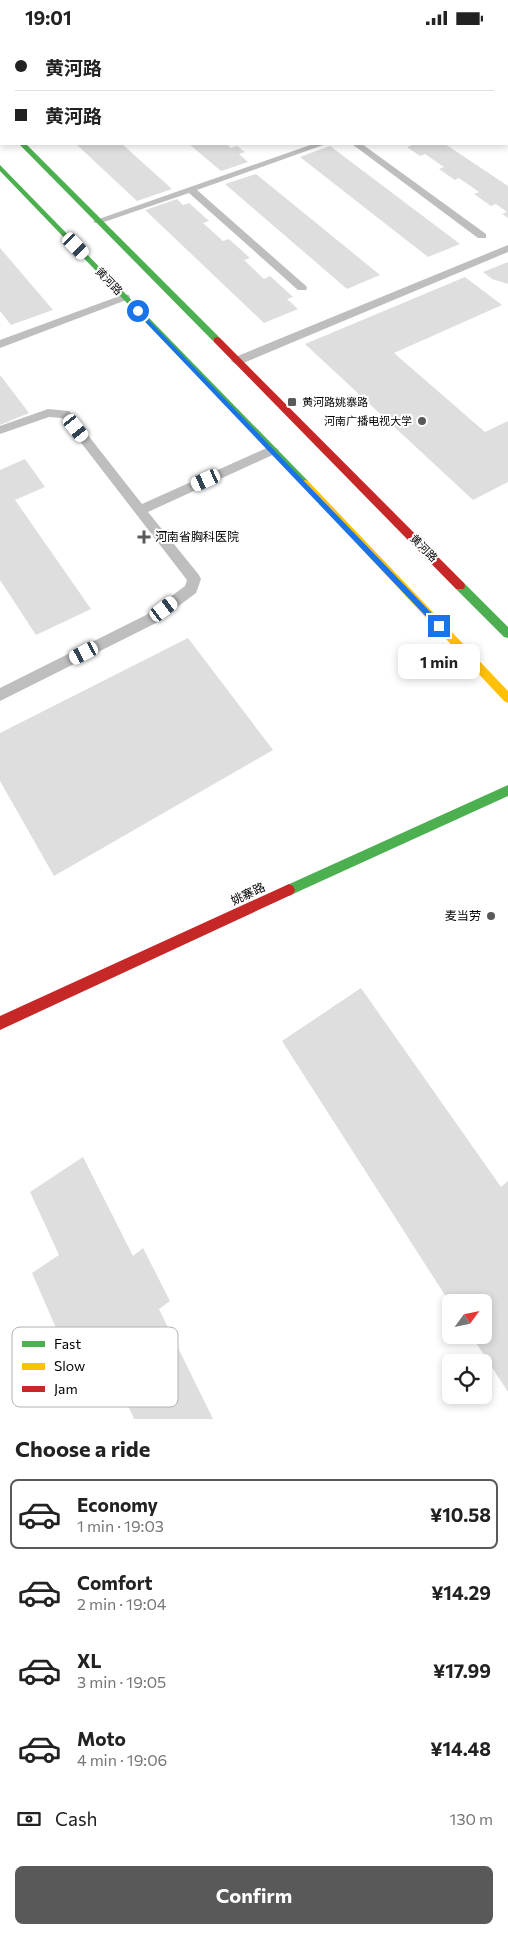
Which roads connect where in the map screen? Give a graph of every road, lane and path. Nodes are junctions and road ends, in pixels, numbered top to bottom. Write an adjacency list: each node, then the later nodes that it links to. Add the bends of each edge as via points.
1 (23, 145): 6 (main road, 黄河路)
2 (318, 145): 5 (lane)
3 (357, 145): 7 (lane)
4 (0, 167): 10 (main road, 黄河路)
5 (190, 189): 6 (lane); 9 (lane)
6 (98, 221): 12 (main road, 黄河路)
7 (482, 237)
8 (508, 248): 12 (lane)
9 (302, 288)
10 (125, 297): 11 (lane); 14 (main road, 黄河路)
11 (0, 343)
12 (237, 361): 16 (main road, 黄河路)
13 (0, 430): 15 (lane, via 48,413 65,414)
14 (273, 450): 15 (lane); 18 (main road, 黄河路)
15 (140, 510): 17 (lane, via 194,579 191,589 151,619)
16 (508, 634)
17 (0, 695)
18 (508, 699)
19 (508, 790): 20 (main road, 姚寨路)
20 (0, 1023)

